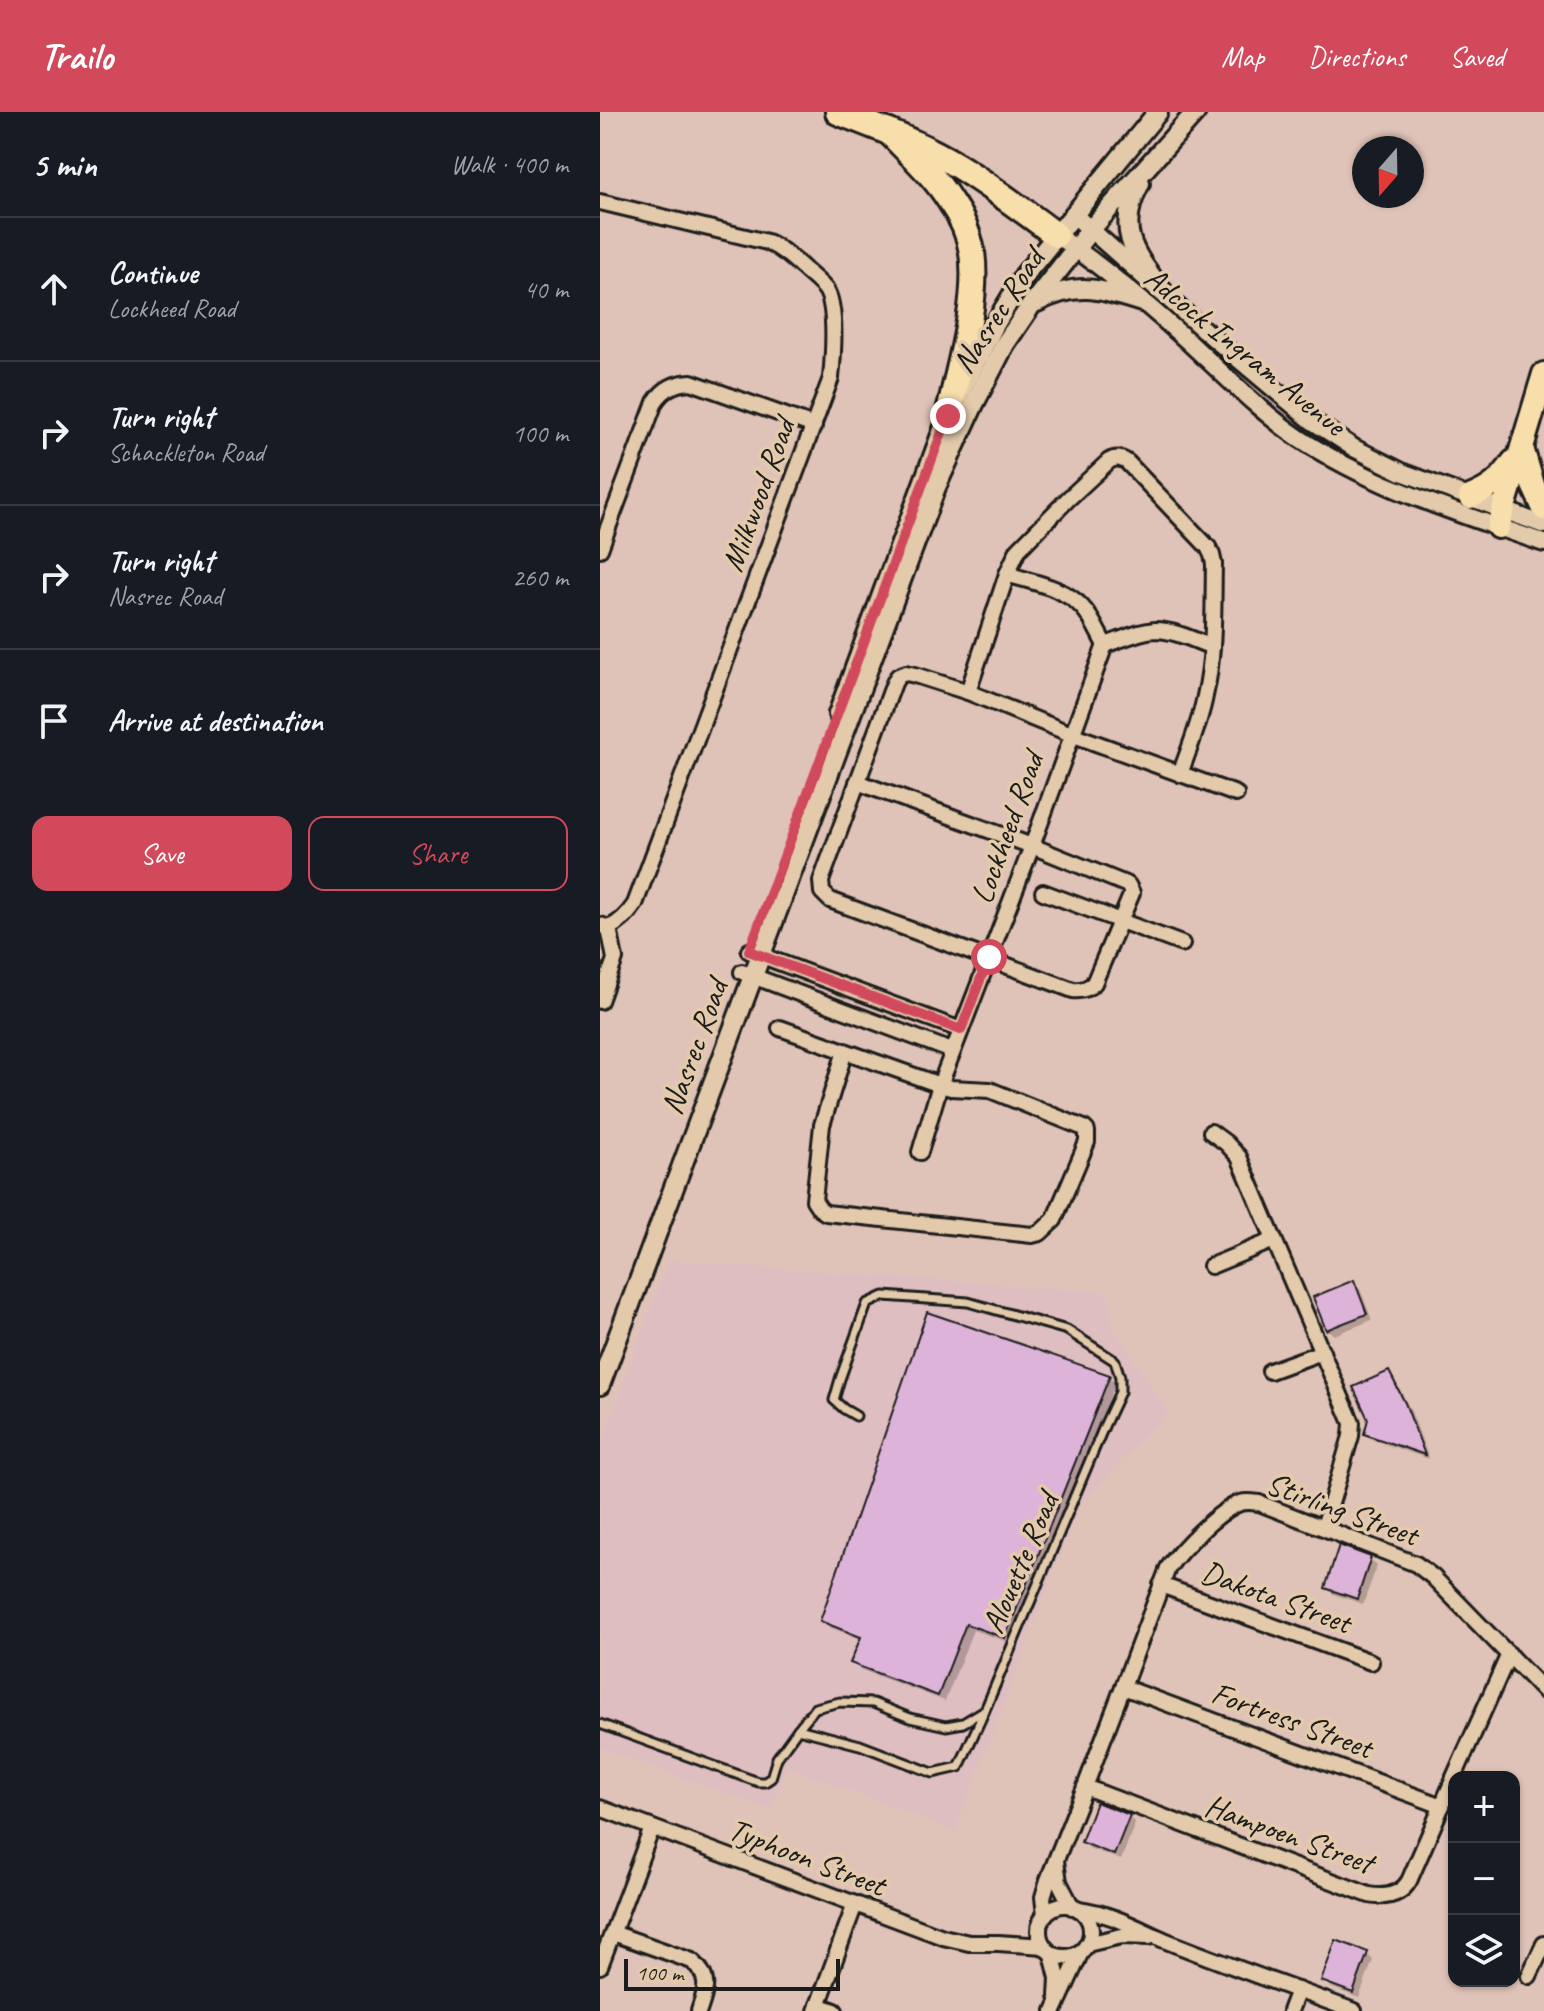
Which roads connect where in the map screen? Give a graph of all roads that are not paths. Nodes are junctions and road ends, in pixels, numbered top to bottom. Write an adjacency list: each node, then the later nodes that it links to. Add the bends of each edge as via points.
1 (838, 112): 4 (highway)
2 (1158, 112): 7 (main road, Nasrec Road)
3 (1196, 112): 5 (main road, Nasrec Road)
4 (889, 132): 9 (highway, via 955,165); 14 (highway, via 936,181 972,248 972,292)
5 (1153, 160): 8 (main road, Nasrec Road); 10 (main road, via 1131,201 1129,234 1135,253)
6 (600, 202): 15 (street, Milkwood Road, via 767,242 820,283 832,307 833,363)
7 (1073, 214): 8 (street, Adcock Ingram Avenue); 9 (main road, Nasrec Road)
8 (1091, 229): 9 (main road, Nasrec Road); 10 (street, Adcock Ingram Avenue)
9 (1066, 242): 11 (street, Adcock Ingram Avenue); 12 (main road, Nasrec Road); 14 (main road, Nasrec Road, via 1025,274)
10 (1164, 293): 17 (street, Adcock Ingram Avenue, via 1311,420 1390,466)
11 (1142, 302): 12 (main road, via 1080,288); 19 (street, Adcock Ingram Avenue, via 1244,395 1343,465 1395,490)
12 (1032, 304): 36 (main road, Nasrec Road, via 1005,344 936,487)
13 (1544, 374): 16 (main road)
14 (948, 416): 36 (main road, Nasrec Road)
15 (814, 426): 22 (street, via 691,382 666,389 655,402); 34 (street, Milkwood Road, via 635,904 619,923)
16 (1522, 447): 17 (main road, via 1498,482); 18 (main road); 19 (main road)
17 (1470, 497): 19 (street, Adcock Ingram Avenue)
18 (1544, 509)
19 (1501, 518): 20 (street, Adcock Ingram Avenue); 21 (street, Adcock Ingram Avenue)
20 (1544, 525)
21 (1544, 543)
22 (600, 549)
23 (1007, 574): 24 (street, via 1076,601); 25 (street, via 1018,550 1068,499 1113,458 1123,459 1212,555); 26 (street)
24 (1105, 645): 25 (street, via 1160,630); 27 (street, Lockheed Road)
25 (1212, 647): 28 (street, via 1205,696)
26 (968, 692): 27 (street); 29 (street, via 915,675 898,676)
27 (1071, 734): 28 (street); 31 (street, Lockheed Road)
28 (1180, 774): 30 (street)
29 (857, 782): 31 (street); 37 (street, via 821,881 822,892 830,900)
30 (1236, 794)
31 (1032, 846): 33 (street, via 1128,885 1132,893); 37 (street, Lockheed Road)
32 (1043, 892): 33 (street)
33 (1120, 922): 35 (street); 37 (street, via 1094,983 1086,989 1073,990)
34 (604, 926): 40 (street, via 615,959)
35 (1182, 944)
36 (755, 953): 38 (main road, Nasrec Road); 39 (street)
37 (989, 957): 43 (street, Lockheed Road)
38 (747, 974): 41 (street); 52 (main road, Nasrec Road); 54 (main road, Nasrec Road)
39 (860, 992): 41 (street); 43 (street)
40 (600, 1001)
41 (851, 1014): 45 (street)
42 (780, 1028): 44 (street)
43 (961, 1030): 45 (street, Lockheed Road)
44 (845, 1051): 46 (street); 46 (street, via 822,1125 814,1200 820,1209 1040,1233 1054,1220 1087,1131 990,1090)
45 (952, 1051): 46 (street, Lockheed Road)
46 (940, 1085): 48 (street, Lockheed Road)
47 (1211, 1132): 49 (street, via 1239,1157)
48 (920, 1152)
49 (1274, 1240): 50 (street); 51 (street)
50 (1211, 1266)
51 (1322, 1352): 53 (street); 56 (street, via 1352,1429)
52 (600, 1353)
53 (1270, 1371)
54 (600, 1385)
55 (856, 1416): 62 (lane, Alouette Road, via 834,1400 867,1304 884,1296 968,1302 1067,1330 1115,1361 1120,1392)
56 (1324, 1527): 57 (street, Stirling Street, via 1259,1503 1242,1503 1178,1553); 58 (street, Stirling Street, via 1416,1564)
57 (1161, 1585): 59 (street, Dakota Street); 60 (street, Stirling Street)
58 (1509, 1654): 61 (street, Stirling Street); 65 (street, Hampoen Street)
59 (1371, 1662)
60 (1123, 1687): 66 (street, Stirling Street); 68 (street, Fortress Street)
61 (1544, 1691)
62 (985, 1710): 64 (lane, via 946,1726 873,1703 840,1702 815,1708); 64 (lane, Alouette Road, via 959,1767 933,1773 860,1745)
63 (600, 1724): 64 (lane, via 758,1782 771,1778 777,1758)
64 (798, 1729)
65 (1457, 1771)
66 (1085, 1787): 68 (street, Hampoen Street, via 1378,1896 1405,1887); 71 (street, Stirling Street)
67 (1448, 1792): 68 (street, Hampoen Street)
68 (1442, 1806)
69 (600, 1808): 70 (street, Typhoon Street)
70 (652, 1828): 72 (street, Typhoon Street); 75 (street)
71 (1056, 1860): 73 (street, via 1059,1882); 74 (street, Stirling Street, via 1043,1897)
72 (855, 1904): 77 (street, Typhoon Street, via 943,1937); 84 (street)
73 (1075, 1908): 74 (street, via 1054,1908); 76 (street, via 1119,1919); 79 (street, via 1090,1925)
74 (1042, 1919): 77 (street, Typhoon Street); 80 (street, via 1039,1935)
75 (613, 1933): 81 (street); 86 (street, via 698,1966 705,1980)
76 (1162, 1939): 79 (street, via 1130,1935); 83 (street)
77 (998, 1943): 80 (street, Typhoon Street)
78 (1544, 1944): 82 (street)
79 (1084, 1948): 80 (street, via 1067,1957); 85 (street)
80 (1048, 1950): 85 (street, via 1058,1978)
81 (600, 1966)
82 (1529, 1976)
83 (1298, 1990): 88 (street); 89 (street)
84 (817, 2008): 87 (street)
85 (1055, 2008)
86 (699, 2011)
87 (835, 2011)
88 (1290, 2011)
89 (1354, 2011)

